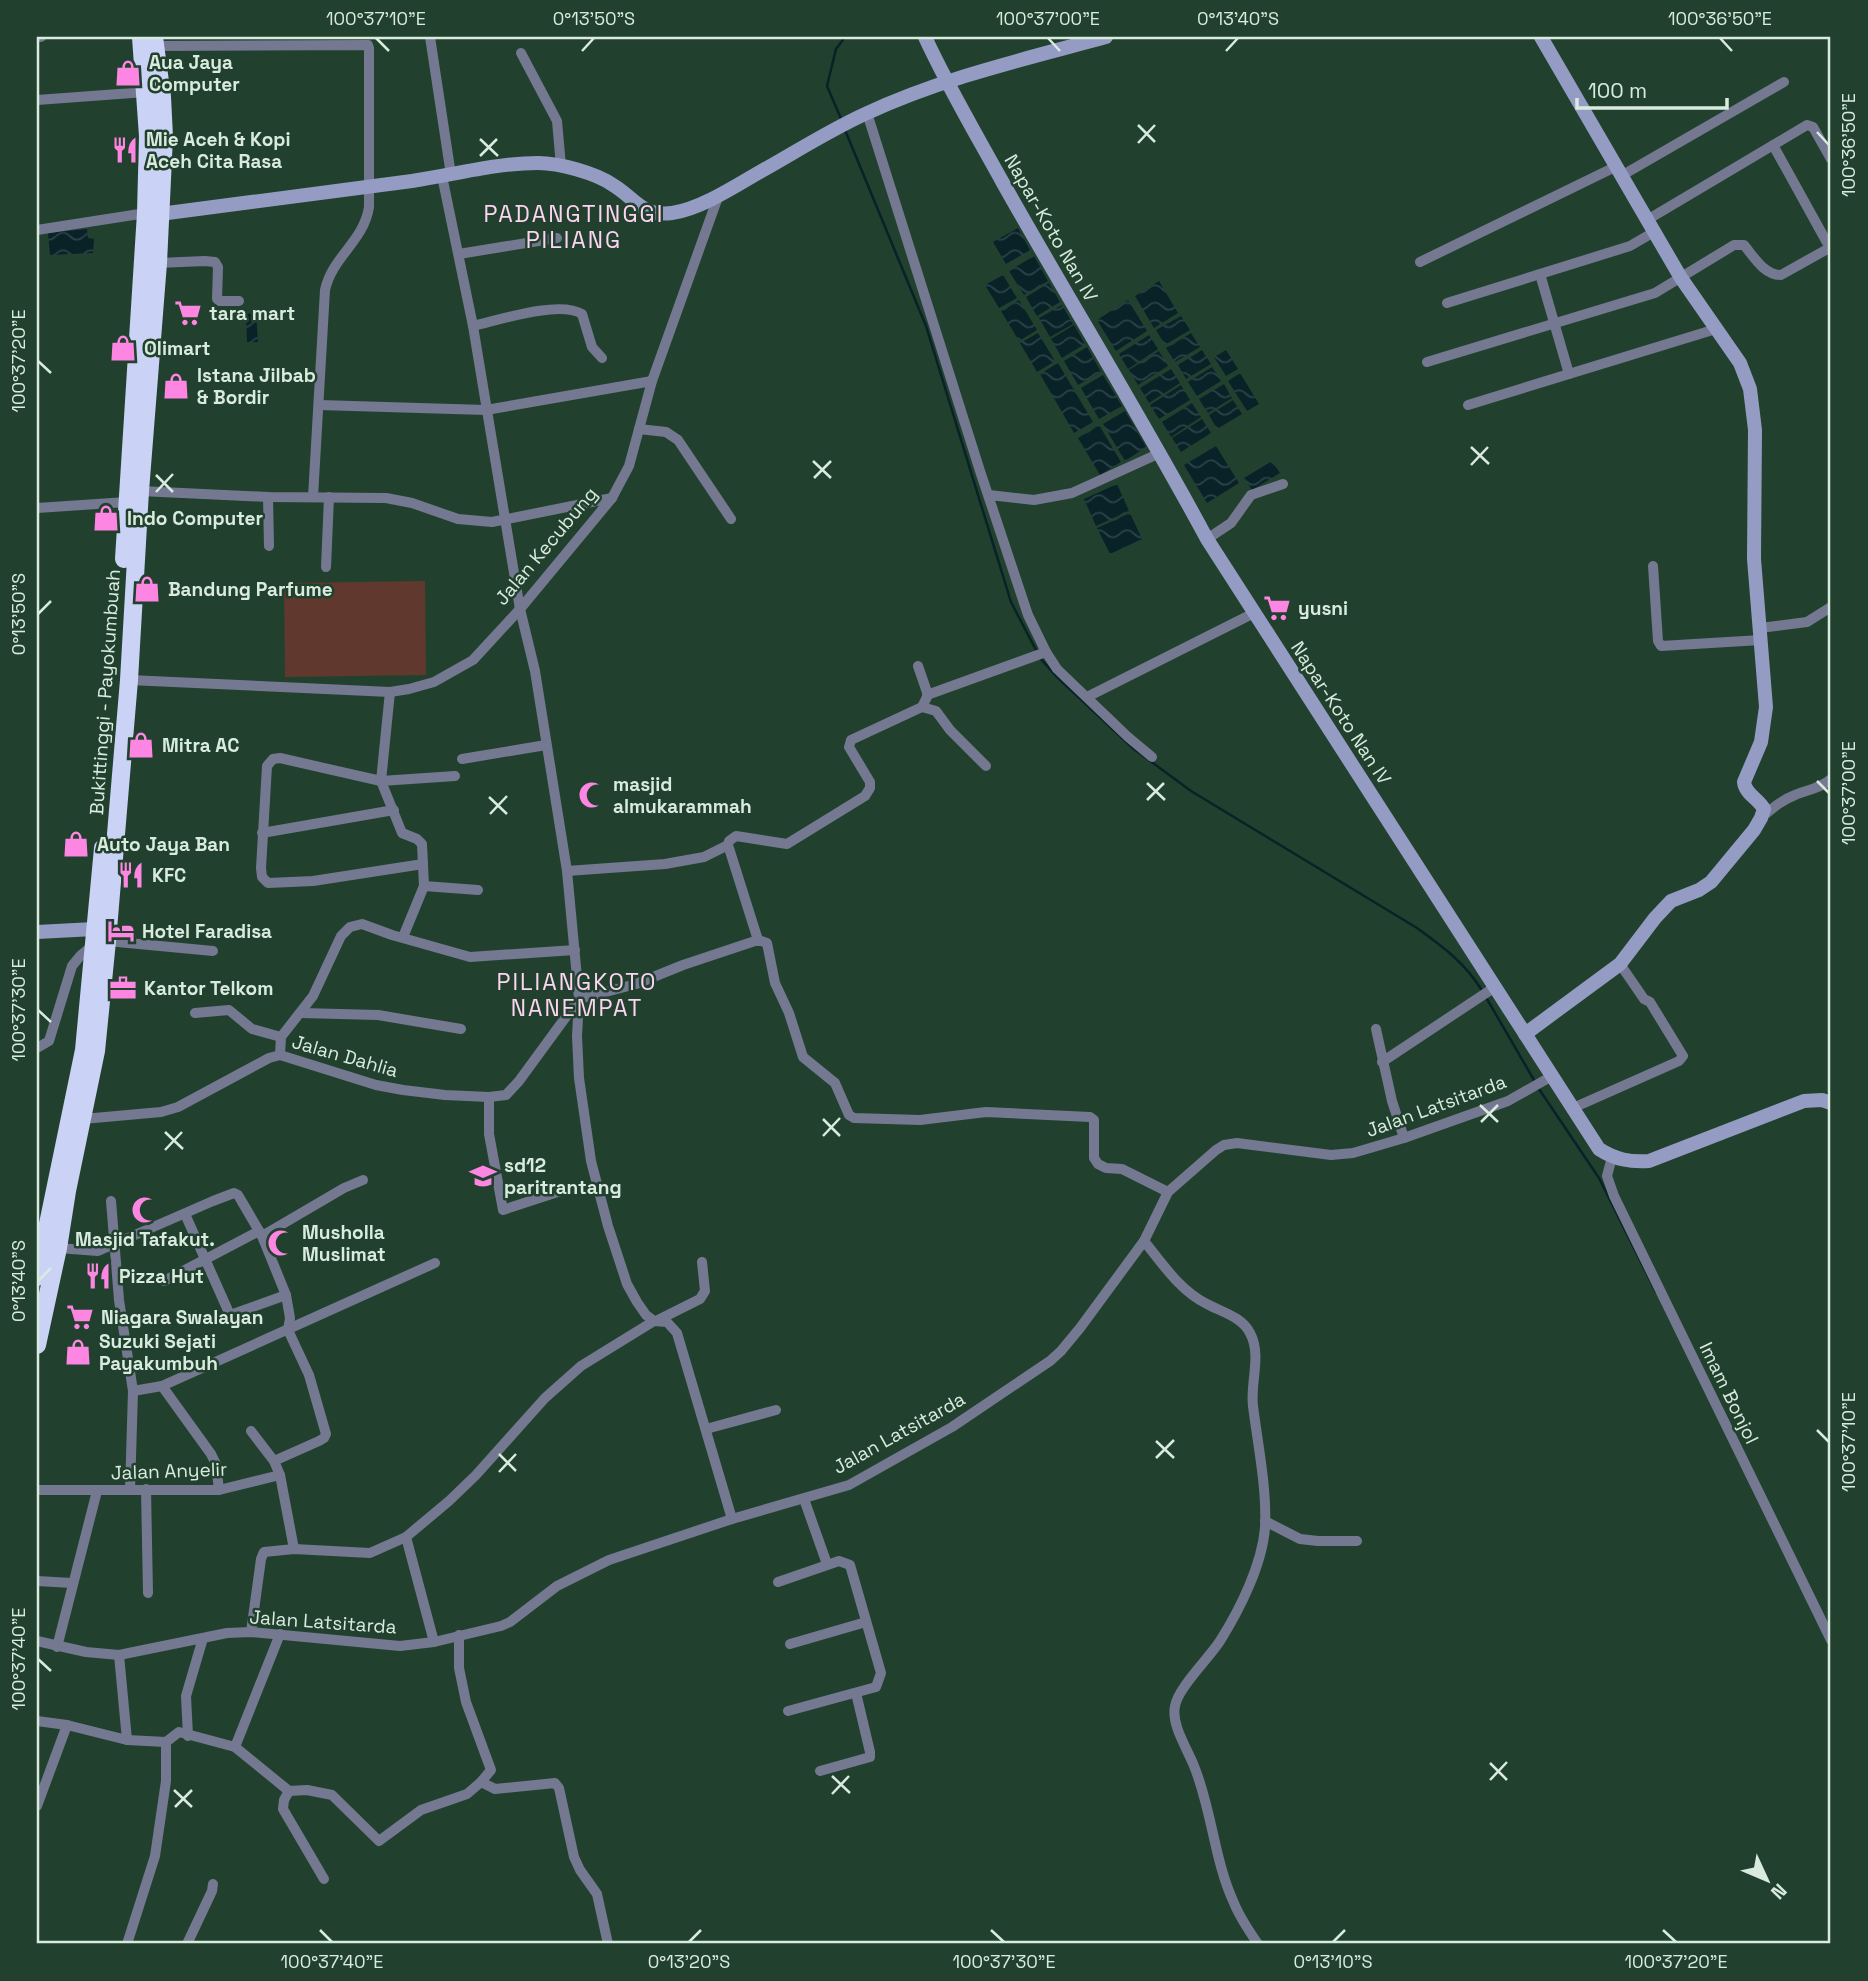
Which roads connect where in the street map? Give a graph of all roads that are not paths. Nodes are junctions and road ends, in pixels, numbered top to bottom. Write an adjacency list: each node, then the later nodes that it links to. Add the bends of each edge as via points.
1 (430, 37): 17 (street)
2 (925, 37): 8 (street, Napar-Koto Nan IV)
3 (1106, 37): 8 (street)
4 (1541, 37): 16 (street)
5 (150, 40): 6 (street); 10 (highway, Bukittinggi - Payokumbuah); 20 (highway, Bukittinggi - Payokumbuah, via 162,97 163,137)
6 (330, 42): 18 (street, via 369,48)
7 (521, 53): 15 (street, via 557,121)
8 (946, 81): 12 (street); 43 (street, Napar-Koto Nan IV)
9 (1784, 82): 16 (street)
10 (146, 92): 11 (street); 20 (highway, Bukittinggi - Payokumbuah)
11 (37, 100)
12 (867, 113): 19 (street); 45 (street)
13 (1773, 145): 14 (street, via 1810,125); 21 (street); 24 (street)
14 (1831, 159)
15 (561, 166): 17 (street, via 513,165); 19 (street, via 612,184 653,214 674,213)
16 (1618, 171): 21 (street); 26 (street)
17 (446, 176): 18 (street); 25 (street)
18 (368, 187): 20 (street); 40 (street, via 363,228 327,280)
19 (718, 197): 38 (street, Jalan Kecubung)
20 (153, 214): 22 (street); 27 (highway, Bukittinggi - Payokumbuah); 46 (highway, Bukittinggi - Payokumbuah)
21 (1651, 226): 28 (street, via 1630,247); 29 (street)
22 (37, 230)
23 (556, 238): 25 (street)
24 (1831, 248): 29 (street, via 1775,275 1744,245 1734,245)
25 (458, 254): 33 (street)
26 (1420, 262)
27 (158, 263): 30 (street, via 215,262 217,299); 46 (highway, Bukittinggi - Payokumbuah)
28 (1540, 274): 31 (street); 32 (street)
29 (1681, 278): 32 (street, via 1655,293); 34 (street)
30 (239, 300)
31 (1447, 303)
32 (1554, 324): 36 (street); 37 (street)
33 (473, 326): 35 (street, via 544,310 576,311 582,314 592,347); 41 (street)
34 (1716, 329): 37 (street); 62 (street, via 1740,363 1752,399)
35 (601, 358)
36 (1427, 362)
37 (1569, 374): 39 (street)
38 (652, 381): 41 (street); 42 (street, Jalan Kecubung)
39 (1468, 404)
40 (319, 405): 41 (street); 48 (street)
41 (486, 410): 53 (street)
42 (639, 429): 50 (street, Jalan Kecubung, via 629,466); 52 (street, via 666,432 678,440)
43 (1160, 453): 45 (street, via 1072,493 1034,500); 54 (street, Napar-Koto Nan IV)
44 (1283, 484): 54 (street, via 1251,495 1234,520)
45 (989, 495): 63 (street)
46 (134, 497): 47 (street); 51 (street); 58 (highway, Bukittinggi - Payokumbuah)
47 (268, 497): 48 (street); 55 (street)
48 (313, 497): 49 (street)
49 (329, 497): 53 (street, via 386,498 458,519); 57 (street)
50 (612, 498): 53 (street); 60 (street, Jalan Kecubung)
51 (37, 508)
52 (731, 519)
53 (506, 520): 60 (street)
54 (1207, 539): 61 (street, Napar-Koto Nan IV)
55 (269, 546)
56 (1653, 566): 62 (street, via 1661,646)
57 (326, 567)
58 (129, 599): 65 (highway, Bukittinggi - Payokumbuah); 87 (highway, Bukittinggi - Payokumbuah)
59 (1831, 607): 62 (street, via 1807,622)
60 (520, 609): 66 (street, Jalan Kecubung, via 473,660 434,682); 70 (street)
61 (1254, 613): 68 (street); 92 (street, Napar-Koto Nan IV)
62 (1760, 634): 78 (street, via 1765,726 1744,786 1761,804)
63 (1041, 654): 67 (street); 68 (street)
64 (918, 666): 67 (street)
65 (129, 680): 66 (street, Jalan Kecubung); 87 (highway, Bukittinggi - Payokumbuah)
66 (390, 692): 76 (street)
67 (928, 695): 69 (street)
68 (1087, 697): 71 (street)
69 (922, 707): 73 (street, via 936,711); 80 (street, via 851,740 849,747 870,782 865,796 793,842 781,845 736,836)
70 (547, 745): 72 (street); 82 (street)
71 (1152, 757)
72 (462, 759)
73 (986, 766)
74 (455, 776): 76 (street)
75 (1831, 779): 78 (street)
76 (381, 781): 77 (street); 79 (street, via 273,759 267,766)
77 (394, 810): 79 (street); 81 (street, via 402,833 422,844)
78 (1762, 816): 91 (street, via 1705,886 1667,905)
79 (262, 833): 81 (street, via 261,873 268,883 313,881)
80 (728, 845): 82 (street, via 704,857 665,864); 88 (street)
81 (422, 864): 83 (street)
82 (567, 871): 89 (street)
83 (424, 886): 84 (street); 86 (street)
84 (478, 890)
85 (37, 932): 87 (street)
86 (403, 937): 89 (street, via 470,957); 95 (street, via 362,924 350,927)
87 (98, 939): 90 (street); 100 (street, via 72,966 49,1041); 107 (highway, Bukittinggi - Payokumbuah, via 96,1051); 122 (highway, Bukittinggi - Payokumbuah, via 84,1050)
88 (758, 940): 93 (street, via 636,984); 112 (street, via 767,943 775,983 803,1057 835,1083 849,1115 890,1120 986,1112 1090,1117 1098,1164 1122,1169)
89 (575, 950): 93 (street)
90 (213, 951)
91 (1620, 964): 98 (street); 106 (street, via 1683,1056)
92 (1495, 987): 98 (street, Napar-Koto Nan IV); 102 (street)
93 (579, 999): 104 (street, Jalan Dahlia, via 519,1081 506,1095); 125 (street, via 579,1078 597,1188 627,1284 641,1308)
94 (195, 1013): 99 (street, via 229,1010 252,1029)
95 (301, 1013): 96 (street, via 378,1015); 99 (street)
96 (461, 1029)
97 (1376, 1030): 102 (street)
98 (1525, 1034): 103 (street, Napar-Koto Nan IV)
99 (281, 1037): 101 (street)
100 (37, 1048)
101 (280, 1055): 104 (street, Jalan Dahlia, via 376,1085); 107 (street, Jalan Dahlia, via 178,1107)
102 (1382, 1062): 108 (street)
103 (1552, 1076): 106 (street, Napar-Koto Nan IV); 108 (street, Jalan Latsitarda, via 1508,1101)
104 (489, 1097): 111 (street, via 489,1133 503,1210)
105 (1831, 1103): 109 (street, via 1804,1101 1649,1161)
106 (1573, 1108): 109 (street, Napar-Koto Nan IV, via 1599,1149)
107 (83, 1119): 118 (highway, Bukittinggi - Payokumbuah)
108 (1404, 1138): 112 (street, Jalan Latsitarda, via 1368,1150 1331,1155 1224,1145)
109 (1612, 1157): 156 (street, Imam Bonjol, via 1607,1176 1614,1196)
110 (363, 1180): 115 (street)
111 (570, 1188)
112 (1163, 1189): 116 (street, Jalan Latsitarda)
113 (111, 1201): 117 (street)
114 (185, 1214): 115 (street, via 234,1194); 117 (street); 119 (street)
115 (260, 1234): 119 (street); 124 (street)
116 (1143, 1241): 140 (street, Jalan Latsitarda, via 1050,1361 952,1427 861,1479); 142 (street, via 1189,1292 1243,1324 1252,1337 1252,1401)
117 (114, 1243): 118 (street, via 98,1251); 129 (street)
118 (58, 1248): 127 (highway, Bukittinggi - Payokumbuah)
119 (205, 1260): 123 (street); 124 (street, via 226,1316)
120 (702, 1262): 125 (street, via 705,1291 700,1299)
121 (435, 1263): 126 (street)
122 (37, 1277)
123 (164, 1281)
124 (286, 1295): 126 (street)
125 (656, 1321): 131 (street, via 667,1322 677,1333); 143 (street, via 581,1366 449,1501)
126 (288, 1330): 128 (street); 133 (street, via 309,1375 326,1434)
127 (37, 1345)
128 (162, 1386): 129 (street); 138 (street, via 211,1454)
129 (132, 1391): 137 (street)
130 (776, 1410): 131 (street)
131 (706, 1429): 141 (street)
132 (251, 1431): 133 (street)
133 (274, 1461): 134 (street)
134 (280, 1475): 138 (street, Jalan Anyelir); 145 (street)
135 (146, 1489): 137 (street, Jalan Anyelir); 138 (street, Jalan Anyelir); 150 (street)
136 (37, 1490): 139 (street, Jalan Anyelir)
137 (130, 1490): 139 (street, Jalan Anyelir)
138 (219, 1490)
139 (97, 1491): 149 (street)
140 (804, 1499): 141 (street, Jalan Latsitarda); 146 (street)
141 (732, 1519): 154 (street, Jalan Latsitarda, via 609,1560 556,1586 510,1622)
142 (1265, 1521): 144 (street, via 1300,1539); 179 (street, via 1262,1547 1241,1603 1218,1644 1181,1692 1174,1710 1202,1788 1233,1902)
143 (406, 1537): 145 (street, via 370,1553); 158 (street)
144 (1357, 1541)
145 (294, 1549): 152 (street, via 262,1554)
146 (827, 1564): 148 (street); 151 (street, via 839,1561 850,1565)
147 (37, 1581): 149 (street)
148 (778, 1582)
149 (72, 1583): 160 (street)
150 (148, 1593)
151 (866, 1622): 159 (street); 162 (street, via 881,1672 876,1687)
152 (251, 1632): 153 (street, Jalan Latsitarda); 155 (street, Jalan Latsitarda)
153 (280, 1634): 158 (street, Jalan Latsitarda, via 400,1646); 169 (street)
154 (460, 1635): 158 (street, Jalan Latsitarda); 171 (street, via 459,1668 466,1702 491,1770)
155 (203, 1638): 161 (street, Jalan Latsitarda); 166 (street, via 186,1696)
156 (1831, 1640)
157 (37, 1641): 160 (street, Jalan Latsitarda)
158 (434, 1642)
159 (790, 1644)
160 (57, 1647): 161 (street, Jalan Latsitarda)
161 (119, 1655): 167 (street)
162 (856, 1693): 163 (street); 170 (street, via 870,1757)
163 (788, 1711)
164 (37, 1721): 165 (street)
165 (67, 1724): 167 (street); 173 (street)
166 (188, 1736): 168 (street, via 179,1732); 169 (street)
167 (128, 1740): 168 (street)
168 (166, 1742): 176 (street, via 166,1781 155,1856)
169 (235, 1747): 172 (street)
170 (820, 1771)
171 (481, 1782): 172 (street, via 467,1794 421,1810 379,1841 332,1795); 178 (street, via 495,1789 555,1783 559,1788 574,1857 597,1894)
172 (289, 1791): 174 (street, via 283,1809)
173 (37, 1807)
174 (324, 1879)
175 (213, 1884): 177 (street)
176 (127, 1944)
177 (187, 1944)
178 (608, 1944)
179 (1258, 1944)

